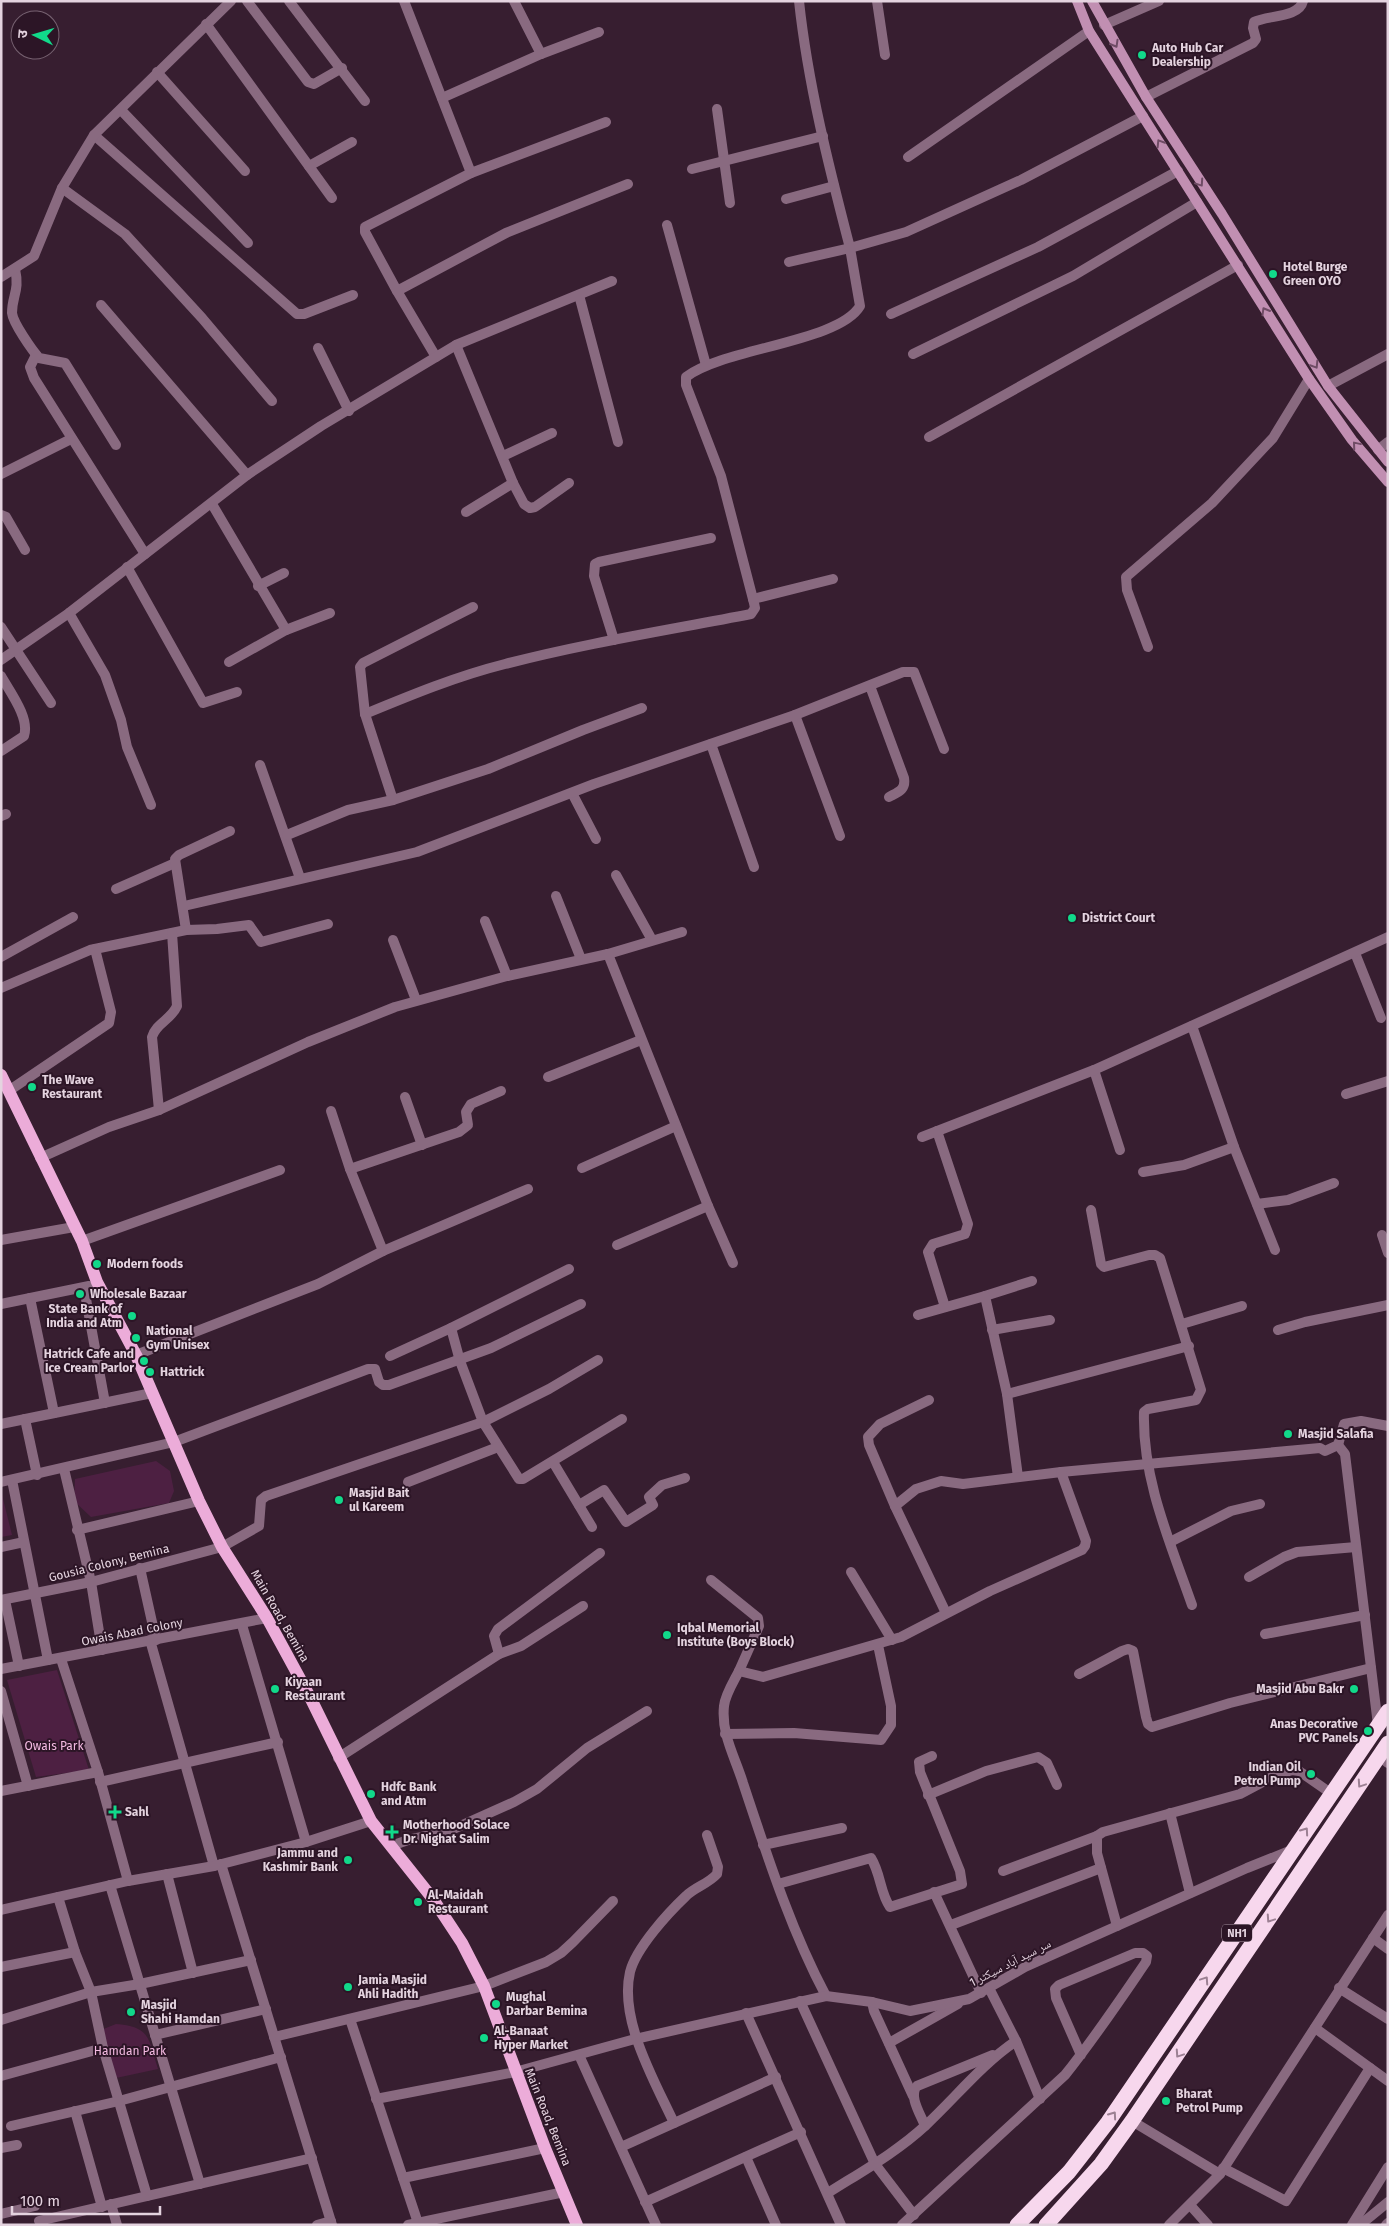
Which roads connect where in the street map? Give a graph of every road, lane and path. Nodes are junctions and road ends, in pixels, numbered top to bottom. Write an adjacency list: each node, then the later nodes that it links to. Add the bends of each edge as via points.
1 (231, 1): 12 (street)
2 (246, 1): 18 (street, via 308,82 314,84)
3 (290, 1): 18 (street)
4 (404, 1): 21 (street)
5 (514, 1): 16 (street)
6 (799, 1): 28 (street, via 806,58)
7 (877, 1): 17 (street)
8 (1077, 1): 14 (street)
9 (1092, 1): 13 (street)
10 (1159, 1): 13 (street)
11 (1303, 1): 20 (street, via 1294,11 1254,22 1256,39 1253,43)
12 (206, 24): 19 (street); 32 (street)
13 (1104, 25): 20 (street, one-way to 20)
14 (1089, 31): 25 (street); 30 (street)
15 (599, 32): 16 (street)
16 (541, 54): 21 (street)
17 (885, 54)
18 (342, 68): 22 (street)
19 (157, 72): 24 (street); 34 (street)
20 (1146, 97): 65 (street, one-way to 65)
21 (442, 98): 36 (street)
22 (365, 101)
23 (717, 109): 31 (street)
24 (121, 110): 27 (street); 45 (street)
25 (1143, 116): 35 (street, one-way to 25); 46 (street, via 1021,180 906,232)
26 (606, 122): 36 (street)
27 (94, 135): 39 (street); 54 (street, via 297,314)
28 (823, 136): 31 (street); 38 (street)
29 (352, 142): 32 (street)
30 (908, 157)
31 (723, 161): 33 (street); 43 (street)
32 (309, 166): 40 (street)
33 (692, 169)
34 (246, 171)
35 (1178, 171): 42 (street); 56 (street, via 1038,247)
36 (471, 173): 52 (street, via 365,227)
37 (628, 184): 52 (street, via 506,233)
38 (834, 186): 41 (street); 46 (street)
39 (62, 188): 49 (street, via 34,256); 66 (street, via 125,234)
40 (332, 198)
41 (786, 199)
42 (1197, 202): 48 (street); 59 (street, via 1073,276)
43 (730, 203)
44 (667, 225): 63 (street)
45 (248, 243)
46 (850, 248): 47 (street); 63 (street, via 860,306 855,316 830,328)
47 (789, 262)
48 (1238, 265): 64 (street, one-way to 48); 69 (street)
49 (15, 269): 50 (street); 61 (street, via 18,287 13,317)
50 (1, 277)
51 (612, 281): 53 (street)
52 (397, 291): 62 (street)
53 (579, 294): 57 (street); 71 (street)
54 (352, 295)
55 (101, 305): 78 (street)
56 (890, 314)
57 (456, 344): 62 (street); 75 (street)
58 (318, 348): 67 (street)
59 (913, 354)
60 (1388, 354): 65 (street)
61 (36, 355): 70 (street, via 30,367 34,378); 73 (street, via 65,363)
62 (436, 357): 67 (street)
63 (706, 365): 92 (street, via 686,377 686,384 721,476)
64 (1308, 379): 79 (street, one-way to 64, via 1352,440); 99 (street, via 1273,438 1212,503 1126,577 1127,590)
65 (1328, 386): 74 (street)
66 (272, 401)
67 (349, 411): 78 (street)
68 (552, 433): 75 (street)
69 (929, 437)
70 (71, 439): 77 (street); 87 (street)
71 (618, 442)
72 (1388, 442): 74 (street)
73 (116, 445)
74 (1378, 450): 76 (street)
75 (503, 456): 80 (street)
76 (1388, 462)
77 (1, 474)
78 (247, 476): 82 (street)
79 (1388, 482)
80 (513, 483): 81 (street, via 524,504 530,508); 83 (street)
81 (570, 483)
82 (212, 504): 87 (street); 91 (street)
83 (466, 512)
84 (1, 515): 86 (street, via 6,517)
85 (711, 538): 98 (street, via 595,564 594,576)
86 (25, 550)
87 (145, 554): 88 (street)
88 (126, 567): 94 (street); 105 (street, via 203,703)
89 (284, 573): 91 (street)
90 (833, 579): 92 (street)
91 (258, 586): 97 (street)
92 (753, 599): 98 (street, via 755,608 751,614)
93 (473, 607): 108 (street, via 363,663 360,674)
94 (69, 613): 100 (street); 117 (street, via 105,675 127,747)
95 (330, 613): 97 (street)
96 (1, 627): 100 (street)
97 (286, 630): 102 (street)
98 (614, 640): 108 (street, via 504,664 431,687)
99 (1148, 646)
100 (17, 648): 101 (street); 106 (street)
101 (1, 660)
102 (229, 662)
103 (1, 676): 112 (street, via 19,710 26,732)
104 (870, 686): 109 (street); 111 (street, via 903,672 914,672); 115 (street, via 904,778 902,790)
105 (237, 692)
106 (51, 703)
107 (642, 708): 116 (street, via 488,769)
108 (366, 714): 116 (street)
109 (795, 715): 110 (street); 120 (street)
110 (711, 744): 114 (street); 123 (street)
111 (944, 749)
112 (1, 751)
113 (260, 765): 119 (street)
114 (572, 793): 121 (street); 125 (street, via 417,852)
115 (889, 797)
116 (393, 800): 119 (street, via 348,810)
117 (151, 805)
118 (230, 830): 122 (street, via 178,855)
119 (286, 834): 125 (street)
120 (840, 836)
121 (596, 839)
122 (175, 863): 126 (street); 128 (street)
123 (754, 868)
124 (616, 875): 137 (street)
125 (300, 878): 128 (street)
126 (116, 889)
127 (556, 896): 142 (street)
128 (184, 906): 132 (street)
129 (73, 917): 141 (street)
130 (485, 921): 143 (street)
131 (328, 924): 132 (street, via 261,942 249,925)
132 (186, 930): 134 (street)
133 (682, 932): 137 (street)
134 (172, 933): 138 (street); 157 (street, via 177,1006 172,1015 156,1027 152,1037)
135 (1388, 937): 139 (street)
136 (393, 940): 145 (street)
137 (652, 940): 140 (street)
138 (95, 949): 144 (street); 153 (street, via 112,1012 109,1023)
139 (1355, 953): 146 (street); 147 (street)
140 (608, 954): 142 (street); 148 (street)
141 (1, 956)
142 (581, 959): 143 (street)
143 (507, 976): 145 (street)
144 (1, 988)
145 (416, 1000): 157 (street, via 308,1042)
146 (1381, 1018)
147 (1192, 1026): 149 (street); 163 (street)
148 (641, 1040): 151 (street); 159 (street)
149 (1094, 1070): 160 (street); 164 (street)
150 (1, 1075): 153 (main road, Main Road, Bemina)
151 (548, 1077)
152 (1388, 1080): 155 (street)
153 (10, 1090): 165 (main road, Main Road, Bemina)
154 (501, 1091): 162 (street, via 471,1104 466,1112 466,1128)
155 (1346, 1094)
156 (405, 1096): 162 (street)
157 (159, 1110): 165 (street, via 109,1127)
158 (331, 1111): 168 (street)
159 (676, 1126): 166 (street); 173 (street)
160 (937, 1131): 161 (street); 194 (street, via 968,1224 965,1234 933,1244 928,1252)
161 (922, 1137)
162 (422, 1145): 168 (street)
163 (1234, 1147): 169 (street, via 1184,1165); 172 (street)
164 (1120, 1150)
165 (40, 1158): 175 (main road, Main Road, Bemina)
166 (582, 1168)
167 (280, 1170): 178 (street)
168 (350, 1170): 181 (street)
169 (1143, 1172)
170 (1334, 1183): 172 (street, via 1288,1200)
171 (528, 1189): 181 (street)
172 (1257, 1204): 180 (street)
173 (708, 1206): 179 (street); 183 (street)
174 (1091, 1210): 197 (street, via 1101,1264 1108,1267 1149,1255 1160,1258)
175 (74, 1227): 177 (street); 178 (main road, Main Road, Bemina)
176 (1382, 1235): 182 (street)
177 (1, 1240)
178 (82, 1241): 186 (main road, Main Road, Bemina)
179 (617, 1245)
180 (1275, 1250)
181 (383, 1251): 202 (street, via 318,1284)
182 (1388, 1253)
183 (733, 1263)
184 (569, 1269): 198 (street)
185 (1032, 1281): 188 (street)
186 (97, 1282): 187 (street); 202 (main road, Main Road, Bemina)
187 (84, 1288): 189 (street); 209 (street)
188 (985, 1296): 194 (street); 199 (street)
189 (30, 1298): 190 (street); 210 (street)
190 (1, 1304)
191 (581, 1304): 205 (street)
192 (1242, 1306): 197 (street)
193 (1388, 1306): 200 (street)
194 (945, 1307): 195 (street)
195 (918, 1315)
196 (1050, 1320): 199 (street)
197 (1182, 1324): 201 (street)
198 (451, 1328): 203 (street); 205 (street)
199 (992, 1330): 207 (street)
200 (1278, 1330)
201 (1189, 1346): 207 (street); 220 (street, via 1200,1396 1196,1400 1144,1412)
202 (136, 1355): 206 (main road, Main Road, Bemina)
203 (390, 1356)
204 (598, 1360): 213 (street)
205 (460, 1361): 213 (street); 216 (street, via 389,1385 379,1382 375,1369 368,1369)
206 (152, 1393): 209 (street); 216 (main road, Main Road, Bemina)
207 (1007, 1394): 224 (street)
208 (930, 1400): 231 (street, via 880,1424 868,1438)
209 (105, 1403): 210 (street)
210 (54, 1413): 211 (street)
211 (25, 1419): 214 (street); 223 (street)
212 (622, 1419): 219 (street)
213 (483, 1422): 218 (street); 237 (street, Gousia Colony, Bemina, via 266,1496 261,1500 259,1526)
214 (1, 1424)
215 (1388, 1426): 217 (street, via 1361,1421 1344,1424)
216 (174, 1442): 221 (street); 228 (main road, Main Road, Bemina)
217 (1338, 1445): 220 (street, via 1325,1451 1320,1448); 238 (street, via 1345,1454)
218 (498, 1447): 219 (street, via 519,1479); 227 (street)
219 (553, 1462): 230 (street)
220 (1147, 1466): 222 (street); 235 (street)
221 (64, 1469): 223 (street); 233 (street)
222 (1061, 1472): 224 (street); 249 (street, via 1085,1546)
223 (37, 1475): 226 (street)
224 (1018, 1477): 231 (street, via 963,1484 931,1483 916,1489)
225 (685, 1478): 230 (street, via 662,1485 650,1497 653,1505 626,1522 604,1490)
226 (6, 1481): 234 (street)
227 (408, 1482)
228 (199, 1501): 233 (street); 237 (main road, Main Road, Bemina)
229 (1260, 1504): 235 (street, via 1231,1511)
230 (579, 1505): 232 (street)
231 (895, 1506): 249 (street)
232 (592, 1527)
233 (77, 1530): 244 (street)
234 (24, 1542): 236 (street); 245 (street)
235 (1170, 1542): 247 (street)
236 (1, 1547)
237 (222, 1547): 240 (street, Gousia Colony, Bemina); 251 (main road, Main Road, Bemina)
238 (1356, 1547): 242 (street, via 1297,1552); 250 (street)
239 (600, 1553): 258 (street, via 498,1629 494,1636)
240 (140, 1568): 244 (street, Gousia Colony, Bemina); 254 (street)
241 (851, 1572): 255 (street)
242 (1249, 1577)
243 (711, 1580): 264 (street, via 758,1618 759,1626)
244 (91, 1582): 245 (street, Gousia Colony, Bemina); 257 (street)
245 (35, 1595): 246 (street, Gousia Colony, Bemina); 260 (street)
246 (3, 1600): 261 (street)
247 (1192, 1604)
248 (583, 1606): 258 (street, via 521,1646)
249 (946, 1613): 255 (street)
250 (1364, 1615): 253 (street); 262 (street)
251 (267, 1618): 252 (street, Owais Abad Colony); 274 (main road, Main Road, Bemina, via 310,1697)
252 (242, 1625): 254 (street, Owais Abad Colony); 271 (street)
253 (1265, 1634)
254 (153, 1640): 257 (street, Owais Abad Colony); 276 (street)
255 (892, 1640): 256 (street)
256 (878, 1644): 264 (street, via 763,1677); 270 (street, via 891,1706 891,1725 881,1740 794,1733)
257 (102, 1650): 259 (street, Owais Abad Colony)
258 (499, 1654): 274 (street)
259 (61, 1659): 260 (street, Owais Abad Colony); 277 (street)
260 (48, 1660): 261 (street, Owais Abad Colony)
261 (19, 1666): 263 (street, Owais Abad Colony)
262 (1371, 1668): 265 (street, via 1247,1698 1152,1727 1146,1717 1133,1651 1128,1649); 269 (street)
263 (1, 1670)
264 (739, 1671): 270 (street, via 724,1704)
265 (1079, 1674)
266 (1, 1691): 279 (street)
267 (1388, 1711): 269 (highway, NH1)
268 (647, 1712): 290 (street, via 587,1748 537,1789 514,1802 449,1831)
269 (1378, 1725): 281 (highway, NH1)
270 (725, 1734): 289 (street)
271 (278, 1742): 276 (street); 288 (street)
272 (1388, 1744): 275 (highway, NH1)
273 (932, 1756): 282 (street, via 919,1762)
274 (338, 1758): 284 (main road, Main Road, Bemina)
275 (1383, 1760): 349 (highway, NH1, one-way to 349)
276 (187, 1764): 277 (street); 292 (street)
277 (99, 1777): 279 (street); 296 (street)
278 (1057, 1785): 282 (street, via 1047,1763 1038,1757 986,1771)
279 (28, 1786): 280 (street)
280 (1, 1791)
281 (1332, 1794): 283 (street, via 1299,1771 1292,1770 1240,1794); 291 (highway, NH1, one-way to 281)
282 (928, 1795): 299 (street, via 960,1871 962,1884)
283 (1170, 1814): 287 (street); 300 (street)
284 (371, 1821): 288 (street); 290 (main road, Main Road, Bemina)
285 (842, 1828): 289 (street)
286 (707, 1835): 330 (street, via 718,1867 717,1874 687,1895 674,1909 650,1936 630,1971 628,1988)
287 (1097, 1836): 293 (street); 294 (street)
288 (306, 1842): 292 (street)
289 (763, 1845): 297 (street)
290 (391, 1846): 314 (main road, Main Road, Bemina, via 450,1924)
291 (1292, 1850): 300 (street, سر سید آباد سیکٹر 1); 354 (highway, NH1, one-way to 291)
292 (218, 1865): 295 (street); 310 (street)
293 (1101, 1868): 305 (street); 306 (street)
294 (1003, 1871)
295 (167, 1874): 296 (street); 312 (street)
296 (128, 1881): 298 (street)
297 (778, 1884): 299 (street, via 871,1858 890,1907); 318 (street, via 798,1939)
298 (110, 1885): 301 (street); 313 (street)
299 (934, 1892): 305 (street)
300 (1190, 1893): 306 (street, سر سید آباد سیکٹر 1)
301 (58, 1897): 303 (street); 309 (street)
302 (613, 1901): 314 (street, via 561,1953)
303 (1, 1910)
304 (1388, 1915): 307 (street)
305 (951, 1925): 316 (street)
306 (1117, 1926): 316 (street, سر سید آباد سیکٹر 1, via 1025,1967)
307 (1373, 1938): 308 (street); 315 (street)
308 (1388, 1949)
309 (75, 1952): 311 (street); 317 (street)
310 (251, 1960): 312 (street); 322 (street)
311 (1, 1967)
312 (194, 1973): 313 (street)
313 (140, 1984): 317 (street); 328 (street)
314 (484, 1986): 324 (street); 339 (main road, Main Road, Bemina)
315 (1339, 1988): 325 (street); 327 (street)
316 (985, 1990): 319 (street, سر سید آباد سیکٹر 1); 331 (street)
317 (91, 1992): 326 (street); 333 (street)
318 (826, 1996): 320 (street, سر سید آباد سیکٹر 1); 321 (street, سر سید آباد سیکٹر 1)
319 (969, 1999): 321 (street, سر سید آباد سیکٹر 1, via 910,2011); 332 (street)
320 (800, 2001): 323 (street, سر سید آباد سیکٹر 1); 362 (street)
321 (872, 2002): 332 (street)
322 (266, 2009): 328 (street); 329 (street)
323 (746, 2013): 330 (street, سر سید آباد سیکٹر 1); 341 (street)
324 (350, 2019): 329 (street); 345 (street)
325 (1388, 2019)
326 (1, 2020)
327 (1315, 2028): 338 (street); 364 (street)
328 (155, 2035): 343 (street)
329 (274, 2037): 337 (street)
330 (636, 2039): 335 (street, سر سید آباد سیکٹر 1); 350 (street)
331 (1016, 2041): 334 (street); 346 (street)
332 (889, 2043): 344 (street)
333 (103, 2048): 340 (street); 347 (street)
334 (999, 2052): 344 (street, via 917,2086); 352 (street)
335 (579, 2055): 339 (street, سر سید آباد سیکٹر 1); 357 (street)
336 (1081, 2055): 336 (street, via 1055,1989 1143,1953 1147,1956 1146,1962); 346 (street)
337 (281, 2057): 343 (street); 361 (street)
338 (1370, 2068): 342 (street); 364 (street, via 1286,2201)
339 (515, 2072): 345 (street, سر سید آباد سیکٹر 1); 359 (main road, Main Road, Bemina)
340 (1, 2076)
341 (776, 2077): 350 (street); 353 (street)
342 (1388, 2081)
343 (171, 2086): 347 (street); 366 (street)
344 (913, 2097): 352 (street)
345 (376, 2099): 365 (street)
346 (1040, 2099): 376 (street)
347 (119, 2101): 348 (street); 369 (street)
348 (75, 2111): 351 (street); 373 (street)
349 (1132, 2121): 356 (highway, NH1); 364 (street)
350 (674, 2123): 357 (street)
351 (11, 2126)
352 (925, 2126): 362 (street)
353 (801, 2132): 360 (street); 368 (street)
354 (1099, 2135): 387 (highway, via 1079,2150); 388 (highway, NH1, via 1049,2194)
355 (17, 2145): 358 (street)
356 (1114, 2146): 389 (highway, NH1); 390 (highway, via 1098,2180)
357 (621, 2147): 370 (street)
358 (1, 2148)
359 (545, 2148): 365 (street); 367 (main road, Main Road, Bemina)
360 (746, 2157): 370 (street); 379 (street)
361 (312, 2158): 366 (street); 378 (street)
362 (875, 2164): 368 (street); 376 (street)
363 (1388, 2167): 393 (street)
364 (1222, 2171): 372 (street)
365 (402, 2178): 380 (street)
366 (200, 2184): 369 (street)
367 (564, 2192): 380 (street); 383 (main road, Main Road, Bemina)
368 (828, 2194): 385 (street)
369 (147, 2196): 373 (street)
370 (645, 2202): 384 (street)
371 (1388, 2202): 394 (street)
372 (1190, 2204): 391 (street); 392 (street)
373 (106, 2205): 377 (street); 381 (street)
374 (35, 2206): 375 (street)
375 (1, 2214)
376 (914, 2215): 386 (street)
377 (39, 2221)
378 (332, 2223): 382 (street)
379 (772, 2223)
380 (413, 2224)
381 (117, 2225)
382 (317, 2225)
383 (577, 2225)
384 (656, 2225)
385 (841, 2225)
386 (902, 2225)
387 (1006, 2225)
388 (1017, 2225)
389 (1046, 2225)
390 (1061, 2225)
391 (1169, 2225)
392 (1208, 2225)
393 (1352, 2225)
394 (1360, 2225)

